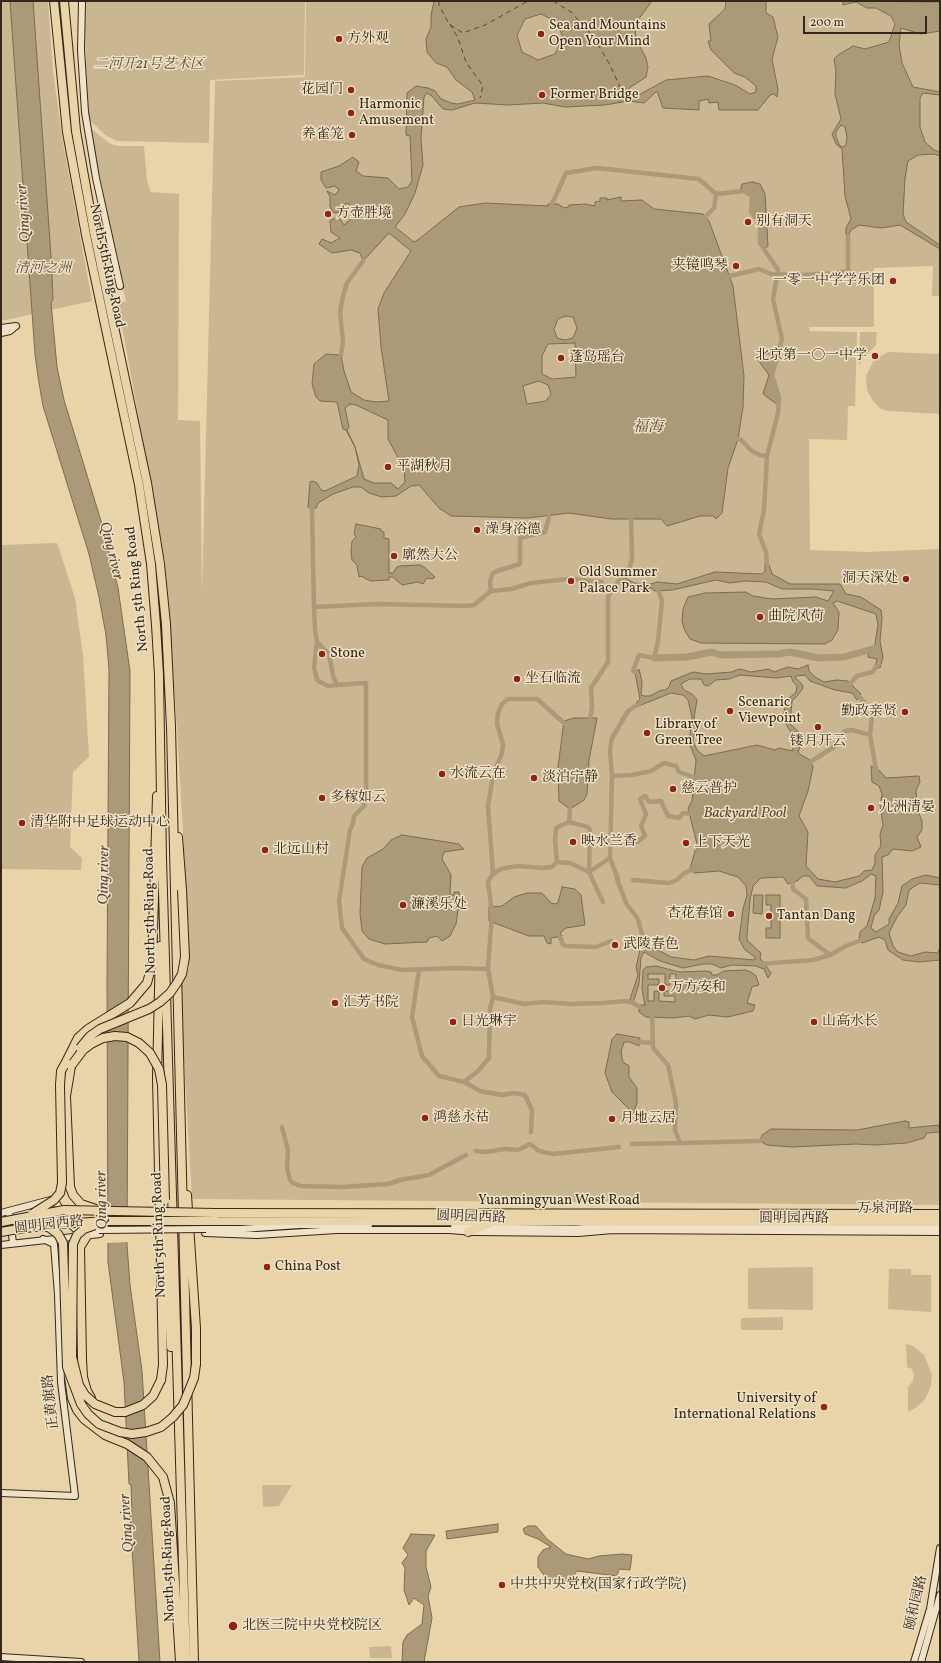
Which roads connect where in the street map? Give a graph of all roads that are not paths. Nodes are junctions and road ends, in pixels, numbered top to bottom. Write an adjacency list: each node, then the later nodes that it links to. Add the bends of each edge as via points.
1 (54, 1): 10 (highway, North 5th Ring Road, via 67,132 139,485 151,564 159,668)
2 (64, 1): 5 (highway, North 5th Ring Road)
3 (68, 1): 5 (highway)
4 (82, 1): 6 (street, via 81,50 85,112 96,178)
5 (67, 47): 9 (highway, North 5th Ring Road, via 76,131 94,232 147,484 160,564)
6 (120, 286)
7 (1, 328): 8 (street, via 16,326 10,332)
8 (1, 333)
9 (171, 727): 12 (highway, bridge, via 185,957 182,974 170,993 149,1009 112,1023 90,1036 80,1048); 13 (highway, North 5th Ring Road)
10 (160, 728): 11 (highway, North 5th Ring Road); 19 (highway, bridge, via 152,965 147,983 130,1002 88,1028 78,1038 61,1071 61,1188 54,1200)
11 (162, 860): 40 (highway, bridge, via 158,1076 163,1364 161,1380 153,1396 133,1410 115,1412); 41 (highway, North 5th Ring Road)
12 (71, 1066): 15 (highway, bridge, via 66,1096 70,1187 81,1204); 41 (highway, bridge, via 91,1044 115,1036 127,1037 139,1043 150,1053 159,1069 162,1085 169,1323)
13 (179, 1081): 39 (highway, bridge, via 196,1364 190,1392 173,1417 160,1427 132,1434 110,1429 99,1424 88,1414 75,1393); 50 (highway, North 5th Ring Road)
14 (9, 1211): 16 (street, 圆明园西路); 25 (street, 圆明园西路, via 54,1199); 37 (street)
15 (105, 1211): 18 (highway, 圆明园西路, bridge); 19 (highway, 圆明园西路, bridge, via 64,1210)
16 (1, 1213)
17 (940, 1214): 20 (highway, 圆明园西路)
18 (216, 1217): 20 (highway, Yuanmingyuan West Road); 21 (highway, 圆明园西路, bridge); 23 (highway, Yuanmingyuan West Road)
19 (25, 1218): 22 (highway, 圆明园西路, bridge)
20 (831, 1218): 23 (highway, Yuanmingyuan West Road); 24 (highway, 万泉河路)
21 (107, 1221): 28 (highway, 圆明园西路, bridge, via 58,1223); 40 (highway, bridge, via 84,1229 77,1235 71,1255 72,1357 79,1385)
22 (1, 1222)
23 (494, 1222): 27 (highway)
24 (940, 1222)
25 (69, 1224): 30 (street, 圆明园西路, via 79,1232); 35 (street, via 70,1229)
26 (940, 1226): 27 (street, 圆明园西路, via 608,1226 576,1229)
27 (478, 1227): 31 (street, 圆明园西路, via 304,1225); 32 (highway)
28 (25, 1228): 29 (highway, 圆明园西路, bridge); 39 (highway, bridge, via 50,1228 58,1234 63,1243)
29 (1, 1232)
30 (100, 1232): 31 (street, 圆明园西路); 34 (street, 圆明园西路)
31 (221, 1232): 32 (street, 圆明园西路)
32 (468, 1232): 33 (street, 圆明园西路)
33 (940, 1232)
34 (87, 1236): 35 (street, 圆明园西路); 40 (highway, bridge, via 80,1248 83,1377 87,1391)
35 (65, 1238): 36 (street, 圆明园西路)
36 (43, 1239): 37 (street, 圆明园西路); 42 (street, 正黄旗路, via 54,1244 60,1382 75,1496)
37 (13, 1243): 38 (street, 圆明园西路)
38 (1, 1245)
39 (67, 1367): 48 (highway, via 72,1398 84,1419 105,1435 127,1444 147,1457 163,1477 170,1503)
40 (95, 1404)
41 (178, 1442): 49 (highway, North 5th Ring Road)
42 (1, 1493)
43 (940, 1548): 44 (street, 颐和园路)
44 (939, 1565): 51 (street, 颐和园路, via 930,1609)
45 (940, 1595): 52 (street, 颐和园路)
46 (1, 1657): 47 (street)
47 (81, 1662)
48 (180, 1662)
49 (186, 1662)
50 (194, 1662)
51 (914, 1662)
52 (921, 1662)

